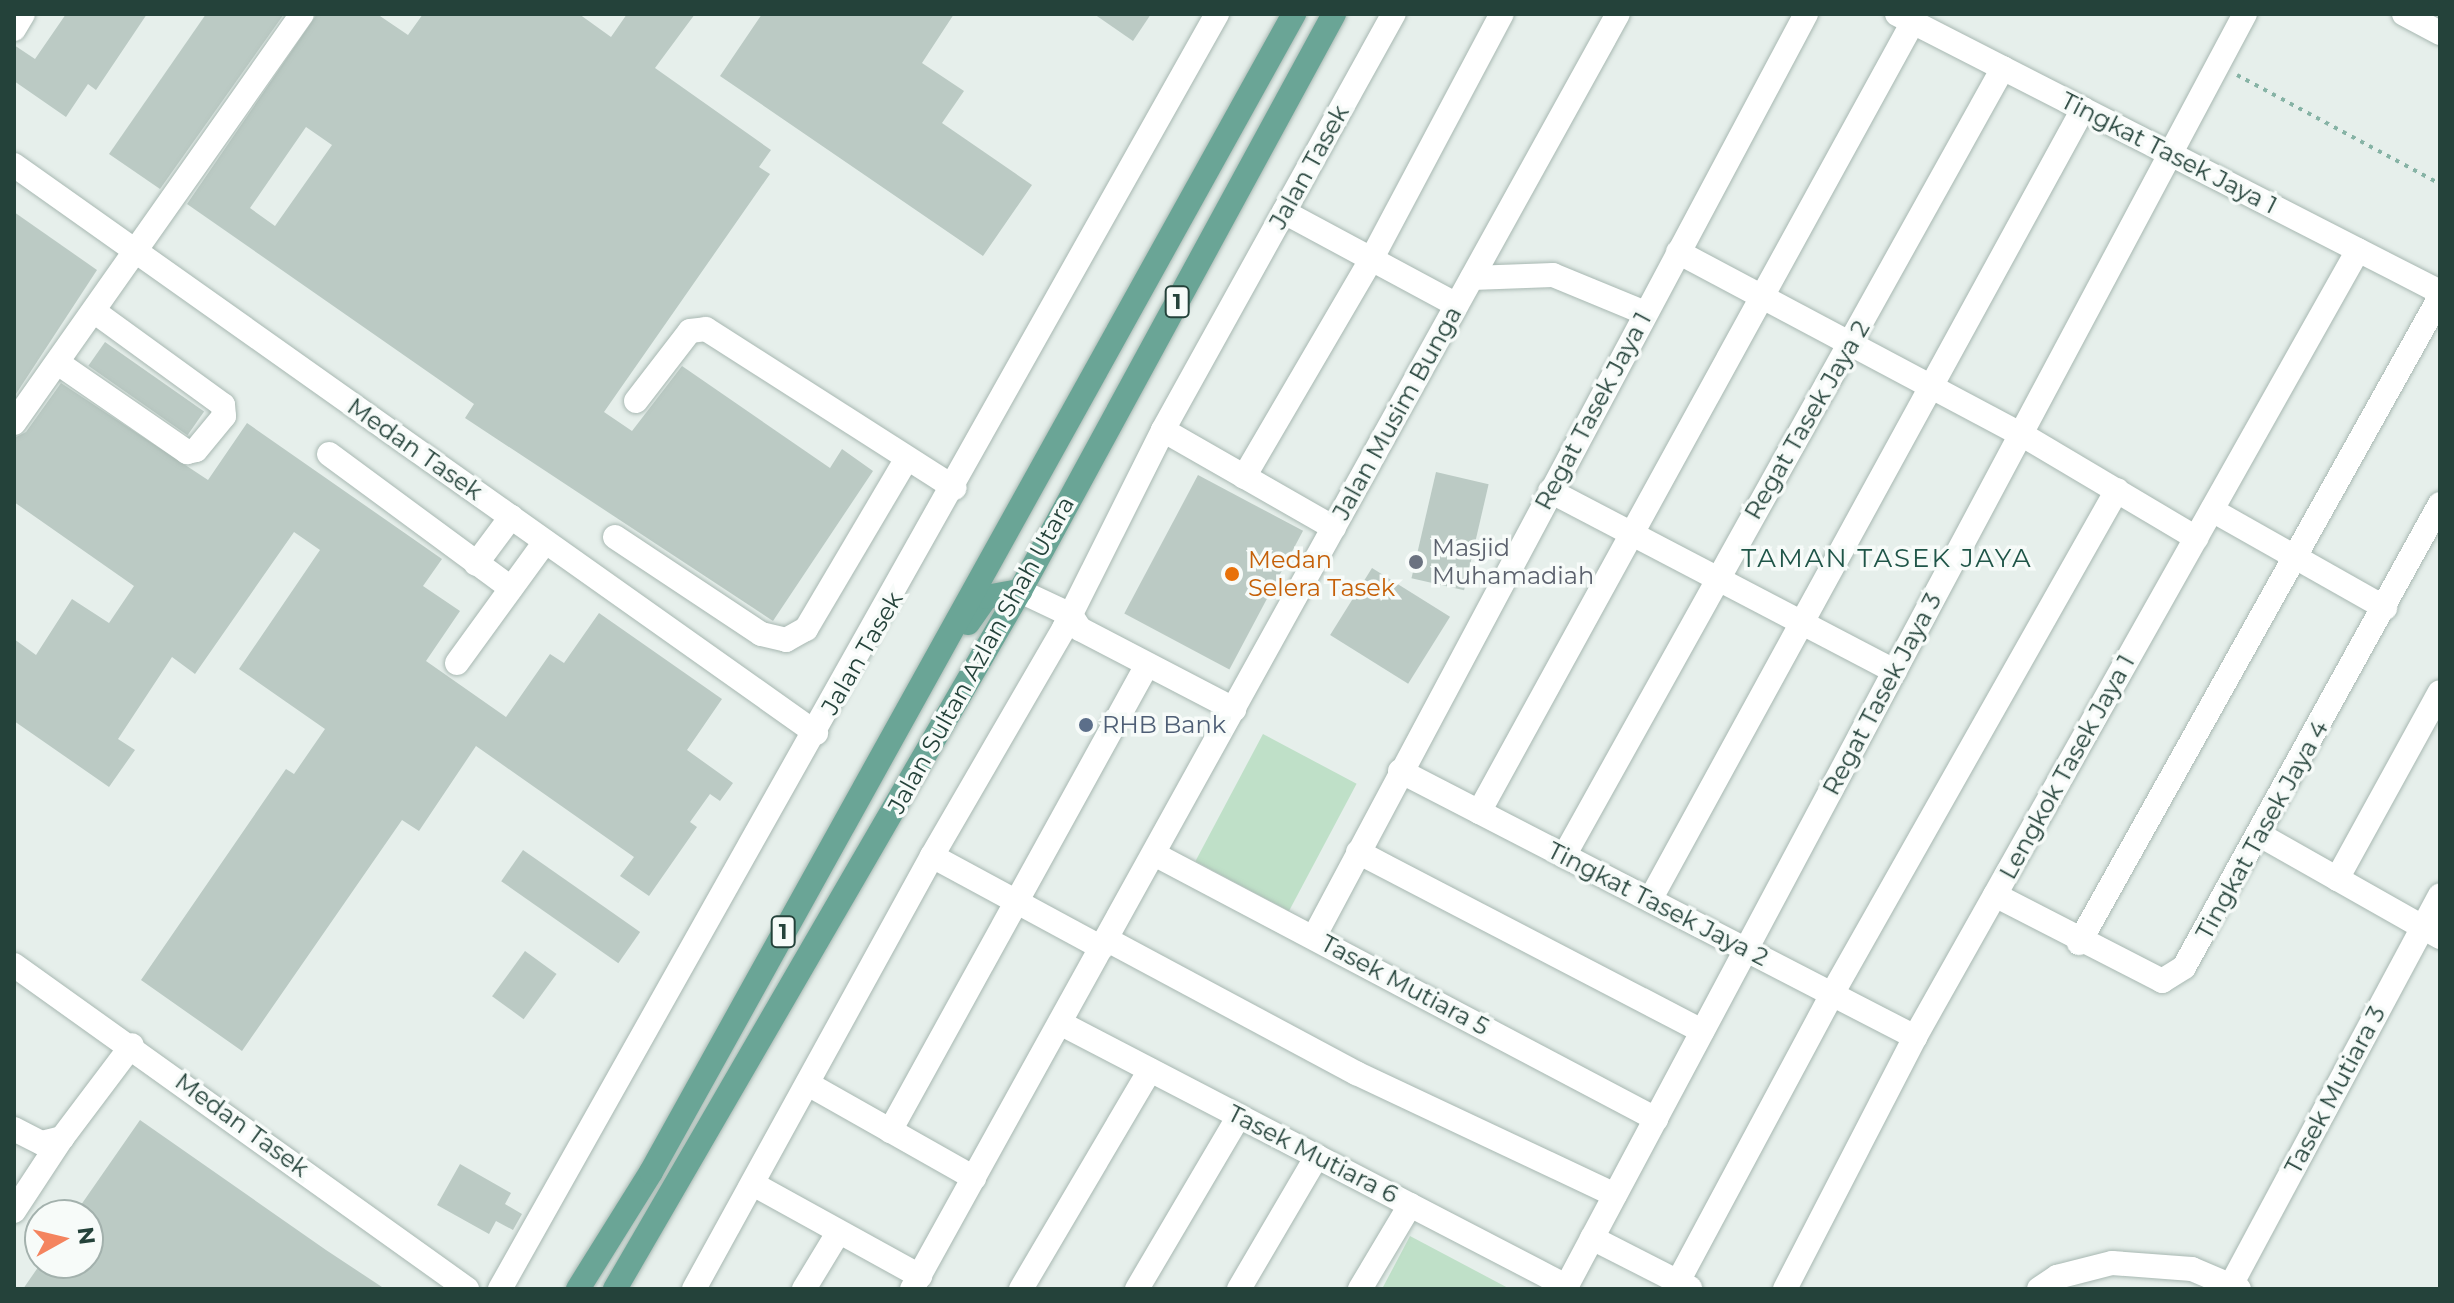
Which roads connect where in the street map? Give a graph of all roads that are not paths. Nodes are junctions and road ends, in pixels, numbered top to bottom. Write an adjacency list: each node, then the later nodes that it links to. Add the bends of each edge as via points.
1 (23, 14): 14 (street)
2 (302, 14): 23 (street)
3 (1217, 14): 41 (street, Jalan Tasek)
4 (1294, 14): 47 (main road, Jalan Sultan Azlan Shah Utara / 1)
5 (1334, 14): 57 (main road, Jalan Sultan Azlan Shah Utara / 1)
6 (1394, 14): 20 (street, Jalan Tasek)
7 (1502, 14): 24 (street)
8 (1618, 14): 25 (street, Jalan Musim Bunga)
9 (1806, 14): 22 (street, Regat Tasek Jaya 1)
10 (2245, 14): 18 (street, Regat Tasek Jaya 3)
11 (2404, 14): 15 (street)
12 (1905, 18): 13 (street, Tingkat Tasek Jaya 1); 27 (street)
13 (1940, 24): 16 (street, Tingkat Tasek Jaya 1)
14 (14, 29)
15 (2440, 33)
16 (2003, 68): 17 (street, Tingkat Tasek Jaya 1); 31 (street, Regat Tasek Jaya 2)
17 (2083, 109): 18 (street, Tingkat Tasek Jaya 1); 33 (street)
18 (2171, 154): 21 (street, Tingkat Tasek Jaya 1); 37 (street, Regat Tasek Jaya 3)
19 (14, 165): 23 (street, Medan Tasek)
20 (1284, 212): 24 (street); 36 (street, Jalan Tasek)
21 (2358, 250): 26 (street, Tingkat Tasek Jaya 1); 45 (street, Lengkok Tasek Jaya 1)
22 (1678, 252): 27 (street); 30 (street, Regat Tasek Jaya 1)
23 (136, 253): 29 (street); 46 (street, Medan Tasek)
24 (1372, 258): 28 (street); 40 (street)
25 (1472, 278): 28 (street, Jalan Musim Bunga); 30 (street, via 1553,275)
26 (2440, 294): 53 (street)
27 (1764, 297): 31 (street); 49 (street)
28 (1457, 305): 48 (street, Jalan Musim Bunga)
29 (95, 312): 32 (street); 32 (street, via 223,405 224,416 196,450 187,452)
30 (1645, 313): 43 (street, Regat Tasek Jaya 1)
31 (1852, 344): 33 (street); 55 (street, Regat Tasek Jaya 2)
32 (58, 363): 35 (street)
33 (1930, 385): 37 (street); 60 (street)
34 (636, 401): 39 (street, via 690,331 706,329)
35 (14, 423)
36 (1163, 430): 40 (street); 59 (street, Jalan Tasek)
37 (2021, 434): 42 (street); 64 (street, Regat Tasek Jaya 3)
38 (329, 454): 54 (street)
39 (906, 460): 41 (street); 50 (street, via 806,629 786,640 761,634)
40 (1244, 477): 48 (street)
41 (955, 488): 67 (street, Jalan Tasek)
42 (2117, 490): 51 (street); 86 (street)
43 (1550, 491): 49 (street); 68 (street, Regat Tasek Jaya 1)
44 (2440, 504): 58 (street, Tingkat Tasek Jaya 4)
45 (2212, 510): 51 (street, Lengkok Tasek Jaya 1); 53 (street)
46 (511, 517): 52 (street, Medan Tasek); 54 (street)
47 (1009, 521): 57 (main road, via 999,560); 63 (main road, Jalan Sultan Azlan Shah Utara / 1)
48 (1334, 528): 66 (street, Jalan Musim Bunga)
49 (1631, 534): 55 (street); 69 (street)
50 (615, 537)
51 (2196, 538): 76 (street, Lengkok Tasek Jaya 1)
52 (545, 542): 56 (street); 67 (street, Medan Tasek)
53 (2297, 559): 58 (street); 82 (street)
54 (476, 564): 56 (street)
55 (1717, 578): 60 (street); 74 (street, Regat Tasek Jaya 2)
56 (511, 588): 61 (street)
57 (1012, 596): 59 (street); 63 (main road, via 986,597 942,665); 113 (main road, Jalan Sultan Azlan Shah Utara / 1)
58 (2385, 608): 70 (street, Tingkat Tasek Jaya 4)
59 (1072, 624): 62 (street); 73 (street, Jalan Tasek)
60 (1804, 624): 64 (street); 78 (street)
61 (457, 663)
62 (1147, 665): 66 (street); 79 (street)
63 (927, 670): 112 (main road, Jalan Sultan Azlan Shah Utara / 1, via 659,1158)
64 (1895, 671): 84 (street, Regat Tasek Jaya 3)
65 (2440, 692): 75 (street)
66 (1234, 709): 72 (street, Jalan Musim Bunga)
67 (816, 733): 111 (street, Jalan Tasek)
68 (1400, 771): 69 (street, Tingkat Tasek Jaya 2); 71 (street, Regat Tasek Jaya 1)
69 (1479, 812): 74 (street, Tingkat Tasek Jaya 2)
70 (2260, 835): 75 (street); 82 (street, Tingkat Tasek Jaya 4, via 2184,967 2162,981)
71 (1358, 852): 81 (street, Regat Tasek Jaya 1); 88 (street)
72 (1154, 854): 81 (street, Tasek Mutiara 5); 83 (street, Jalan Musim Bunga)
73 (932, 856): 79 (street); 92 (street, Jalan Tasek)
74 (1564, 856): 78 (street, Tingkat Tasek Jaya 2)
75 (2337, 879): 80 (street)
76 (1995, 895): 82 (street, Tingkat Tasek Jaya 4); 89 (street, Lengkok Tasek Jaya 1)
77 (2440, 895): 80 (street, Tasek Mutiara 3)
78 (1650, 900): 84 (street, Tingkat Tasek Jaya 2)
79 (1015, 902): 83 (street); 96 (street)
80 (2431, 932): 108 (street, Tasek Mutiara 3)
81 (1314, 937): 94 (street, Tasek Mutiara 5)
82 (2079, 943)
83 (1104, 944): 87 (street, Jalan Musim Bunga); 101 (street, via 1356,1073)
84 (1746, 949): 86 (street, Tingkat Tasek Jaya 2); 88 (street, Regat Tasek Jaya 3)
85 (14, 965): 90 (street, Medan Tasek)
86 (1832, 994): 89 (street, Tingkat Tasek Jaya 2); 107 (street)
87 (1060, 1023): 91 (street, Tasek Mutiara 6); 99 (street, Jalan Musim Bunga)
88 (1702, 1031): 94 (street, Regat Tasek Jaya 3)
89 (1915, 1037): 120 (street, Lengkok Tasek Jaya 1)
90 (132, 1045): 97 (street); 110 (street, Medan Tasek)
91 (1150, 1070): 93 (street, Tasek Mutiara 6); 116 (street)
92 (808, 1084): 96 (street); 100 (street, Jalan Tasek)
93 (1239, 1116): 98 (street, Tasek Mutiara 6); 117 (street)
94 (1656, 1119): 101 (street, Regat Tasek Jaya 3)
95 (14, 1129): 97 (street, via 42,1143)
96 (890, 1131): 99 (street)
97 (62, 1138): 103 (street)
98 (1317, 1156): 102 (street, Tasek Mutiara 6); 118 (street)
99 (974, 1178): 106 (street, Jalan Musim Bunga)
100 (753, 1184): 104 (street); 114 (street, Jalan Tasek)
101 (1615, 1195): 105 (street, Regat Tasek Jaya 3)
102 (1410, 1205): 109 (street, Tasek Mutiara 6); 119 (street)
103 (14, 1211)
104 (838, 1233): 106 (street); 115 (street)
105 (1592, 1238): 107 (street); 109 (street, Regat Tasek Jaya 3)
106 (916, 1282)
107 (1681, 1287)
108 (2235, 1287): 121 (street, via 2192,1269 2112,1263 2057,1277)
109 (1565, 1288)
110 (467, 1289)
111 (500, 1289)
112 (578, 1289)
113 (615, 1289)
114 (694, 1289)
115 (804, 1289)
116 (1021, 1289)
117 (1137, 1289)
118 (1239, 1289)
119 (1360, 1289)
120 (1785, 1289)
121 (2039, 1289)

